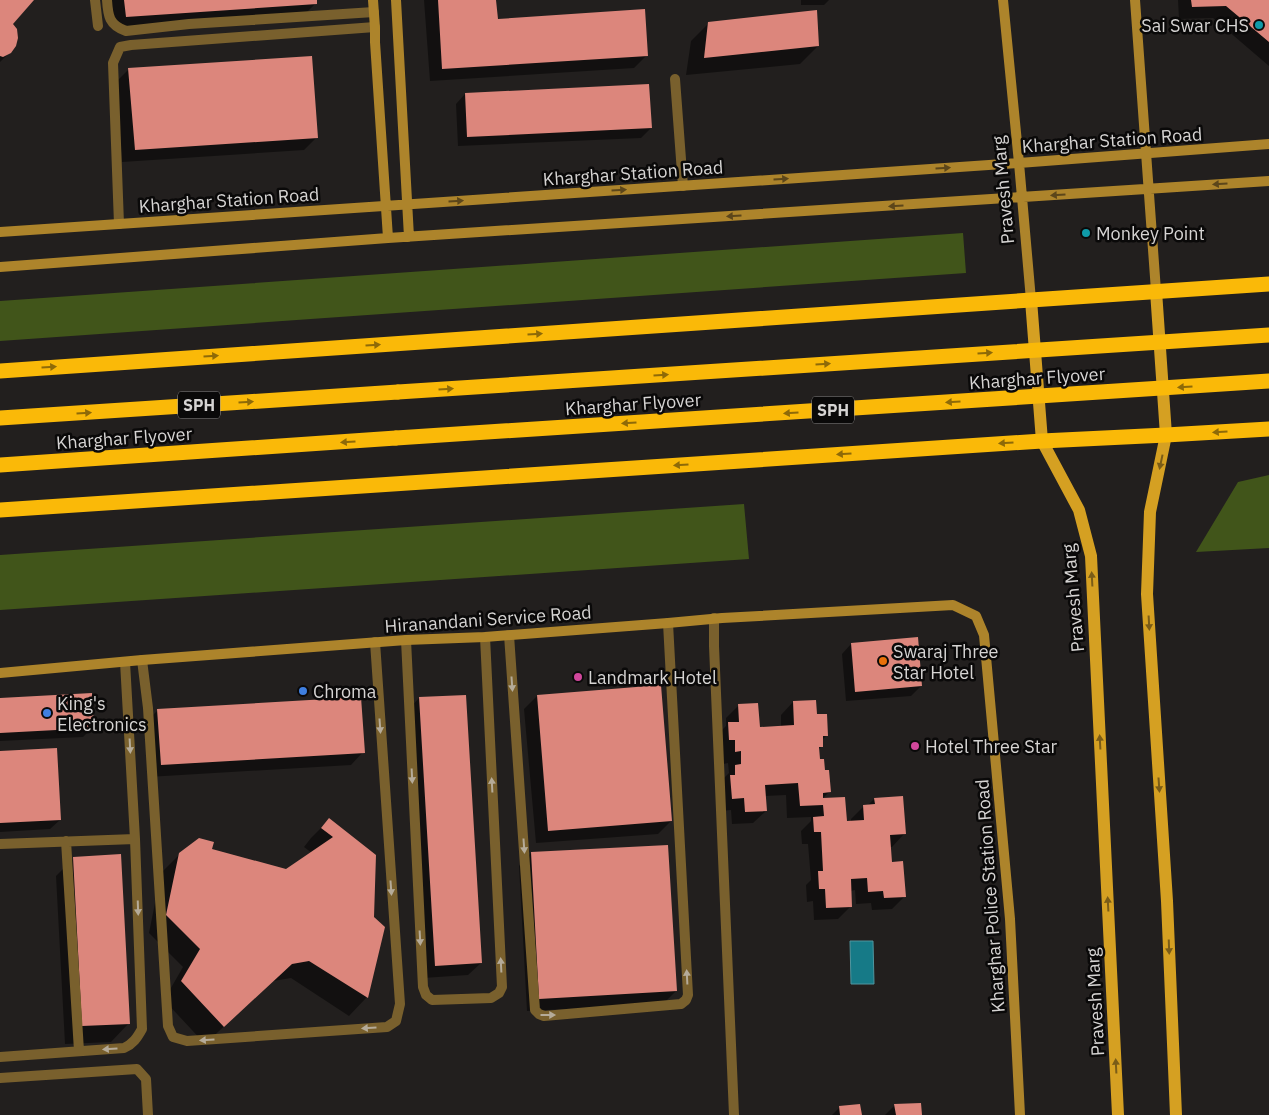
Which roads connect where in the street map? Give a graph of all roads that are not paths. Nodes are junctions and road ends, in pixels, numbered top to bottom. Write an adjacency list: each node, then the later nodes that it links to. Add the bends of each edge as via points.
1 (95, 0): 8 (street)
2 (107, 0): 7 (street, via 108,16 118,28 126,31)
3 (373, 0): 7 (street)
4 (396, 0): 18 (street)
5 (1003, 0): 13 (street, Pravesh Marg)
6 (1135, 0): 12 (street)
7 (374, 12): 9 (street)
8 (98, 26)
9 (375, 27): 19 (street); 20 (street, via 120,47 113,63)
10 (676, 79): 15 (street)
11 (1269, 144): 12 (street, Kharghar Station Road)
12 (1146, 154): 13 (street, Kharghar Station Road); 16 (street)
13 (1019, 163): 15 (street, Kharghar Station Road, one-way to 13); 17 (street, Pravesh Marg)
14 (1269, 180): 16 (street, one-way to 16)
15 (683, 186): 18 (street, Kharghar Station Road, one-way to 15)
16 (1148, 189): 17 (street, one-way to 17); 26 (street)
17 (1022, 197): 22 (street, one-way to 22); 27 (street, Pravesh Marg)
18 (408, 205): 19 (street, Kharghar Station Road); 22 (street)
19 (386, 206): 20 (street, Kharghar Station Road); 23 (street)
20 (119, 224): 21 (street, Kharghar Station Road)
21 (0, 232)
22 (409, 237): 23 (street)
23 (388, 238): 24 (street)
24 (0, 267)
25 (1269, 284): 26 (highway)
26 (1156, 292): 27 (highway); 33 (main road)
27 (1031, 300): 29 (highway, one-way to 27); 34 (main road, Pravesh Marg)
28 (1269, 335): 31 (highway, Kharghar Flyover / SPH, one-way to 28, bridge)
29 (0, 371)
30 (1269, 381): 35 (highway, Kharghar Flyover / SPH, one-way to 35, bridge)
31 (0, 418)
32 (1269, 428): 33 (highway, one-way to 33)
33 (1166, 435): 34 (highway); 57 (main road, one-way to 57, via 1150,512 1147,594 1167,901)
34 (1042, 441): 36 (highway, one-way to 36); 56 (main road, Pravesh Marg, one-way to 34, via 1091,556 1079,510)
35 (0, 464)
36 (0, 510)
37 (976, 616): 38 (street, Hiranandani Service Road, via 953,605); 55 (street, Kharghar Police Station Road, via 984,635 1010,919)
38 (714, 618): 39 (street, Hiranandani Service Road); 54 (street)
39 (668, 623): 40 (street, Hiranandani Service Road); 40 (street, one-way to 39, via 535,1010 544,1016 681,1004 688,995)
40 (509, 635): 41 (street, Hiranandani Service Road)
41 (485, 637): 42 (street, Hiranandani Service Road); 42 (street, one-way to 41, via 423,987 432,1000 491,998 502,987)
42 (406, 640): 43 (street, Hiranandani Service Road)
43 (375, 642): 44 (street, Hiranandani Service Road); 44 (street, one-way to 44, via 400,1004 396,1021 387,1027 187,1042 173,1037 168,1026 148,708)
44 (142, 660): 45 (street, Hiranandani Service Road)
45 (125, 662): 46 (street, Hiranandani Service Road); 47 (street, one-way to 47)
46 (0, 673)
47 (135, 839): 48 (street); 50 (street, one-way to 50, via 142,1029 131,1045 124,1048)
48 (66, 842): 49 (street); 50 (street)
49 (0, 844)
50 (79, 1051): 51 (street)
51 (0, 1057)
52 (0, 1078): 53 (street, via 137,1069 146,1079)
53 (148, 1115)
54 (734, 1115)
55 (1020, 1115)
56 (1118, 1115)
57 (1176, 1115)

